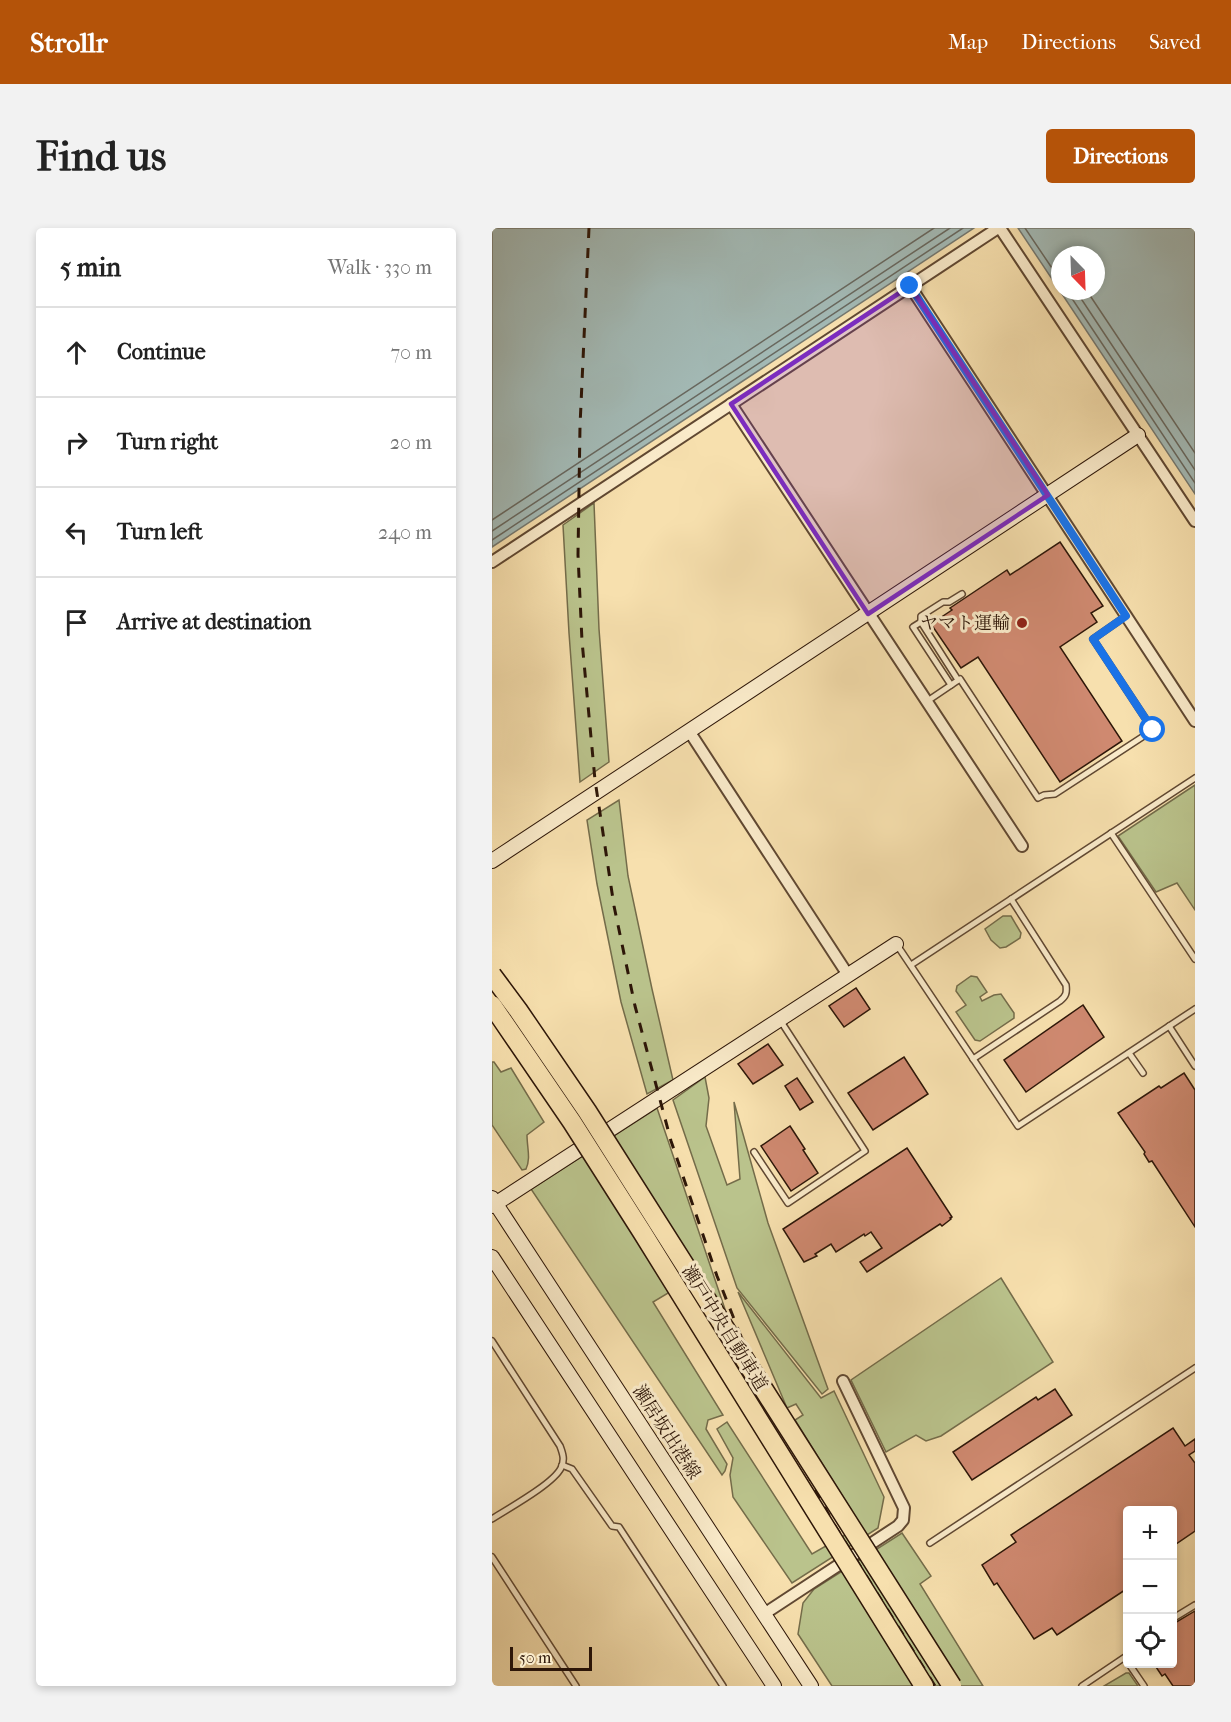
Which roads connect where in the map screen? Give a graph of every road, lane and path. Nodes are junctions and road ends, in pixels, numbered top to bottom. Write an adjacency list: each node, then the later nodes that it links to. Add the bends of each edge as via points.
1 (999, 228): 2 (street); 4 (street)
2 (910, 286): 3 (street); 5 (street)
3 (731, 404): 7 (street); 9 (street)
4 (1138, 435): 5 (street); 6 (street)
5 (1048, 495): 9 (street); 10 (street)
6 (1195, 521)
7 (492, 561)
8 (962, 594): 11 (lane, via 921,616)
9 (868, 614): 14 (street); 16 (street)
10 (1126, 616): 12 (lane, via 1093,639 1153,730 1055,794 1038,798); 15 (street)
11 (921, 622): 12 (lane); 13 (lane, via 913,627)
12 (958, 680): 13 (lane)
13 (951, 685): 14 (lane)
14 (926, 702): 19 (street)
15 (1195, 721)
16 (689, 731): 20 (street); 26 (street)
17 (1195, 778): 18 (lane)
18 (1111, 833): 21 (lane); 23 (lane)
19 (1022, 846)
20 (492, 861)
21 (1011, 899): 24 (lane); 32 (lane, via 1067,991 1060,1001)
22 (896, 944): 24 (lane); 26 (street)
23 (1195, 959)
24 (911, 965): 32 (lane)
25 (492, 975): 55 (highway, 瀬戸中央自動車道, bridge, via 594,1121)
26 (848, 975): 29 (street)
27 (492, 1005): 54 (highway, 瀬戸中央自動車道, bridge, via 642,1232)
28 (1195, 1009): 30 (lane)
29 (780, 1020): 35 (lane, via 865,1152 788,1203); 36 (street)
30 (1169, 1026): 31 (lane); 33 (lane)
31 (1129, 1053): 32 (lane, via 1018,1126); 34 (lane)
32 (973, 1059)
33 (1195, 1066)
34 (1143, 1073)
35 (754, 1152)
36 (493, 1203): 46 (street, 瀬居坂出港線)
37 (492, 1257): 52 (street)
38 (492, 1341): 41 (lane, via 560,1446)
39 (1195, 1368): 43 (lane)
40 (843, 1381): 46 (street, via 904,1508 903,1520)
41 (562, 1465): 42 (lane, via 550,1481); 51 (lane, via 572,1470 612,1526 619,1527)
42 (492, 1518)
43 (930, 1543)
44 (492, 1557): 50 (lane)
45 (1195, 1605): 47 (lane)
46 (764, 1614): 53 (street, 瀬居坂出港線)
47 (1177, 1616)
48 (1123, 1662): 56 (lane)
49 (1133, 1668): 57 (lane)
50 (576, 1686)
51 (723, 1686)
52 (774, 1686)
53 (811, 1686)
54 (924, 1686)
55 (952, 1686)
56 (1082, 1686)
57 (1144, 1686)

